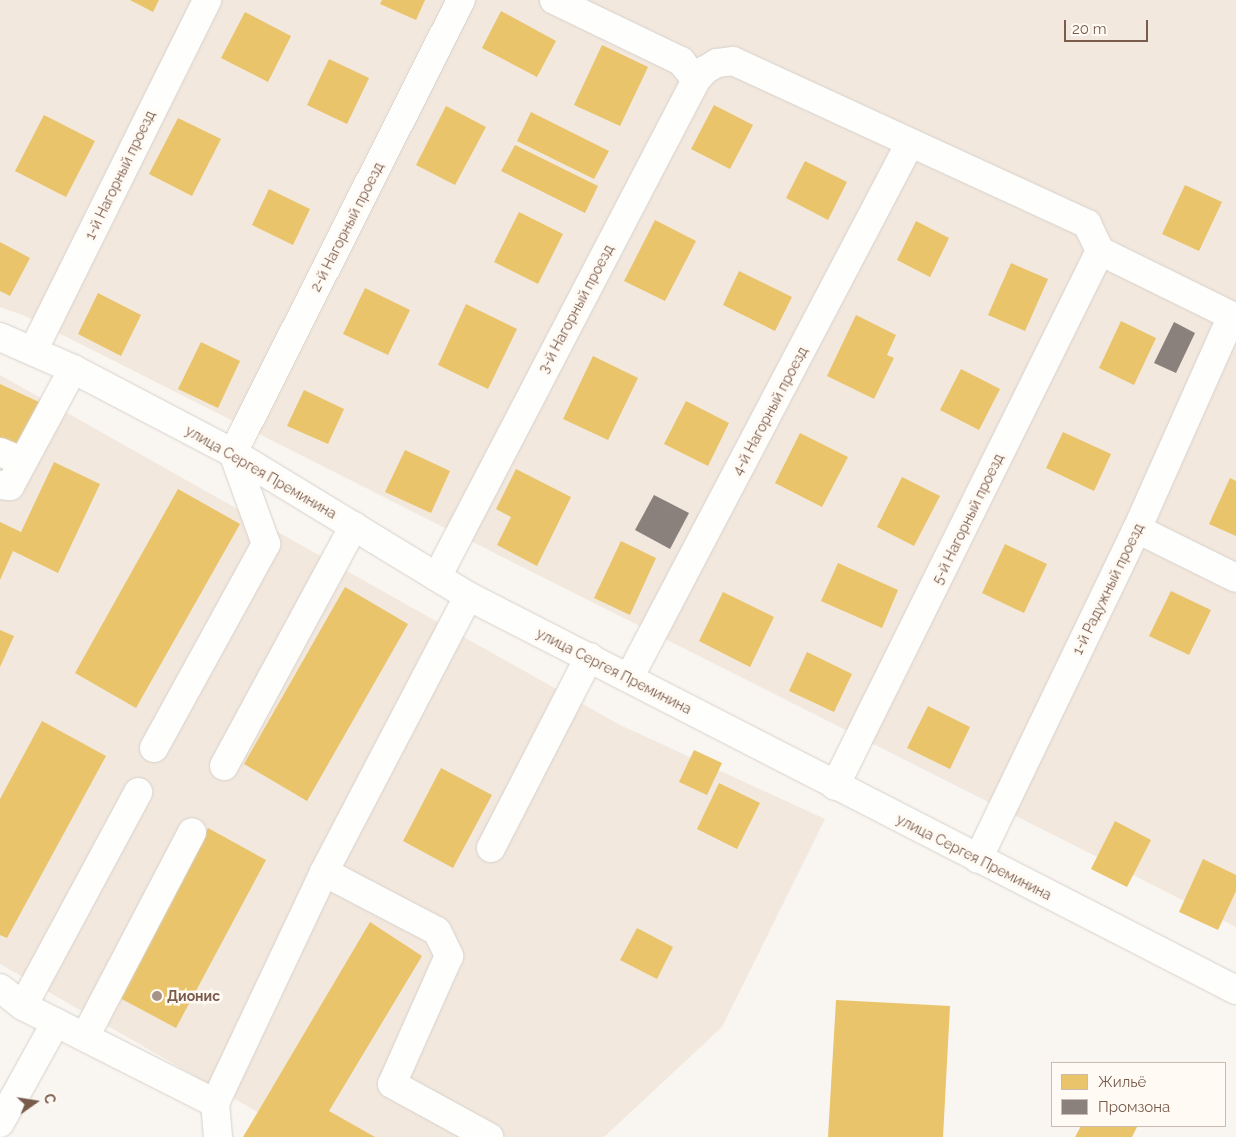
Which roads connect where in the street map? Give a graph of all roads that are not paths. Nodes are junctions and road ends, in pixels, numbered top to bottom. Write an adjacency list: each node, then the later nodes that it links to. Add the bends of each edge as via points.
1 (207, 0): 9 (street, 1-й Нагорный проезд)
2 (461, 0): 11 (street, 2-й Нагорный проезд)
3 (554, 0): 4 (street, via 681,61)
4 (696, 80): 5 (street, 3-й Нагорный проезд, via 704,70 733,61); 16 (street, 3-й Нагорный проезд)
5 (910, 143): 6 (street, via 1087,224); 20 (street, 4-й Нагорный проезд)
6 (1100, 251): 7 (street); 23 (street, 5-й Нагорный проезд)
7 (1234, 317): 15 (street, 1-й Радужный проезд)
8 (0, 337): 9 (street, улица Сергея Преминина)
9 (33, 351): 10 (street, улица Сергея Преминина)
10 (73, 369): 11 (street, улица Сергея Преминина); 12 (street)
11 (233, 454): 14 (street, улица Сергея Преминина); 21 (street, via 266,544)
12 (11, 456): 13 (street, via 10,486)
13 (0, 485)
14 (354, 526): 16 (street, улица Сергея Преминина); 22 (street)
15 (1136, 529): 17 (street); 27 (street, 1-й Радужный проезд)
16 (437, 577): 18 (street, улица Сергея Преминина)
17 (1236, 578)
18 (468, 596): 19 (street, улица Сергея Преминина); 28 (street)
19 (589, 657): 20 (street, улица Сергея Преминина); 26 (street)
20 (629, 678): 23 (street, улица Сергея Преминина)
21 (154, 748)
22 (224, 766)
23 (835, 786): 27 (street, улица Сергея Преминина)
24 (138, 792): 31 (street)
25 (192, 832): 33 (street)
26 (491, 848)
27 (978, 859): 30 (street, улица Сергея Преминина)
28 (324, 872): 34 (street); 37 (street, via 437,931 449,956 392,1084)
29 (0, 988): 31 (street)
30 (1236, 990)
31 (23, 1006): 32 (street)
32 (56, 1022): 33 (street); 35 (street)
33 (85, 1037): 34 (street)
34 (215, 1104): 36 (street)
35 (0, 1123)
36 (218, 1137)
37 (489, 1137)

